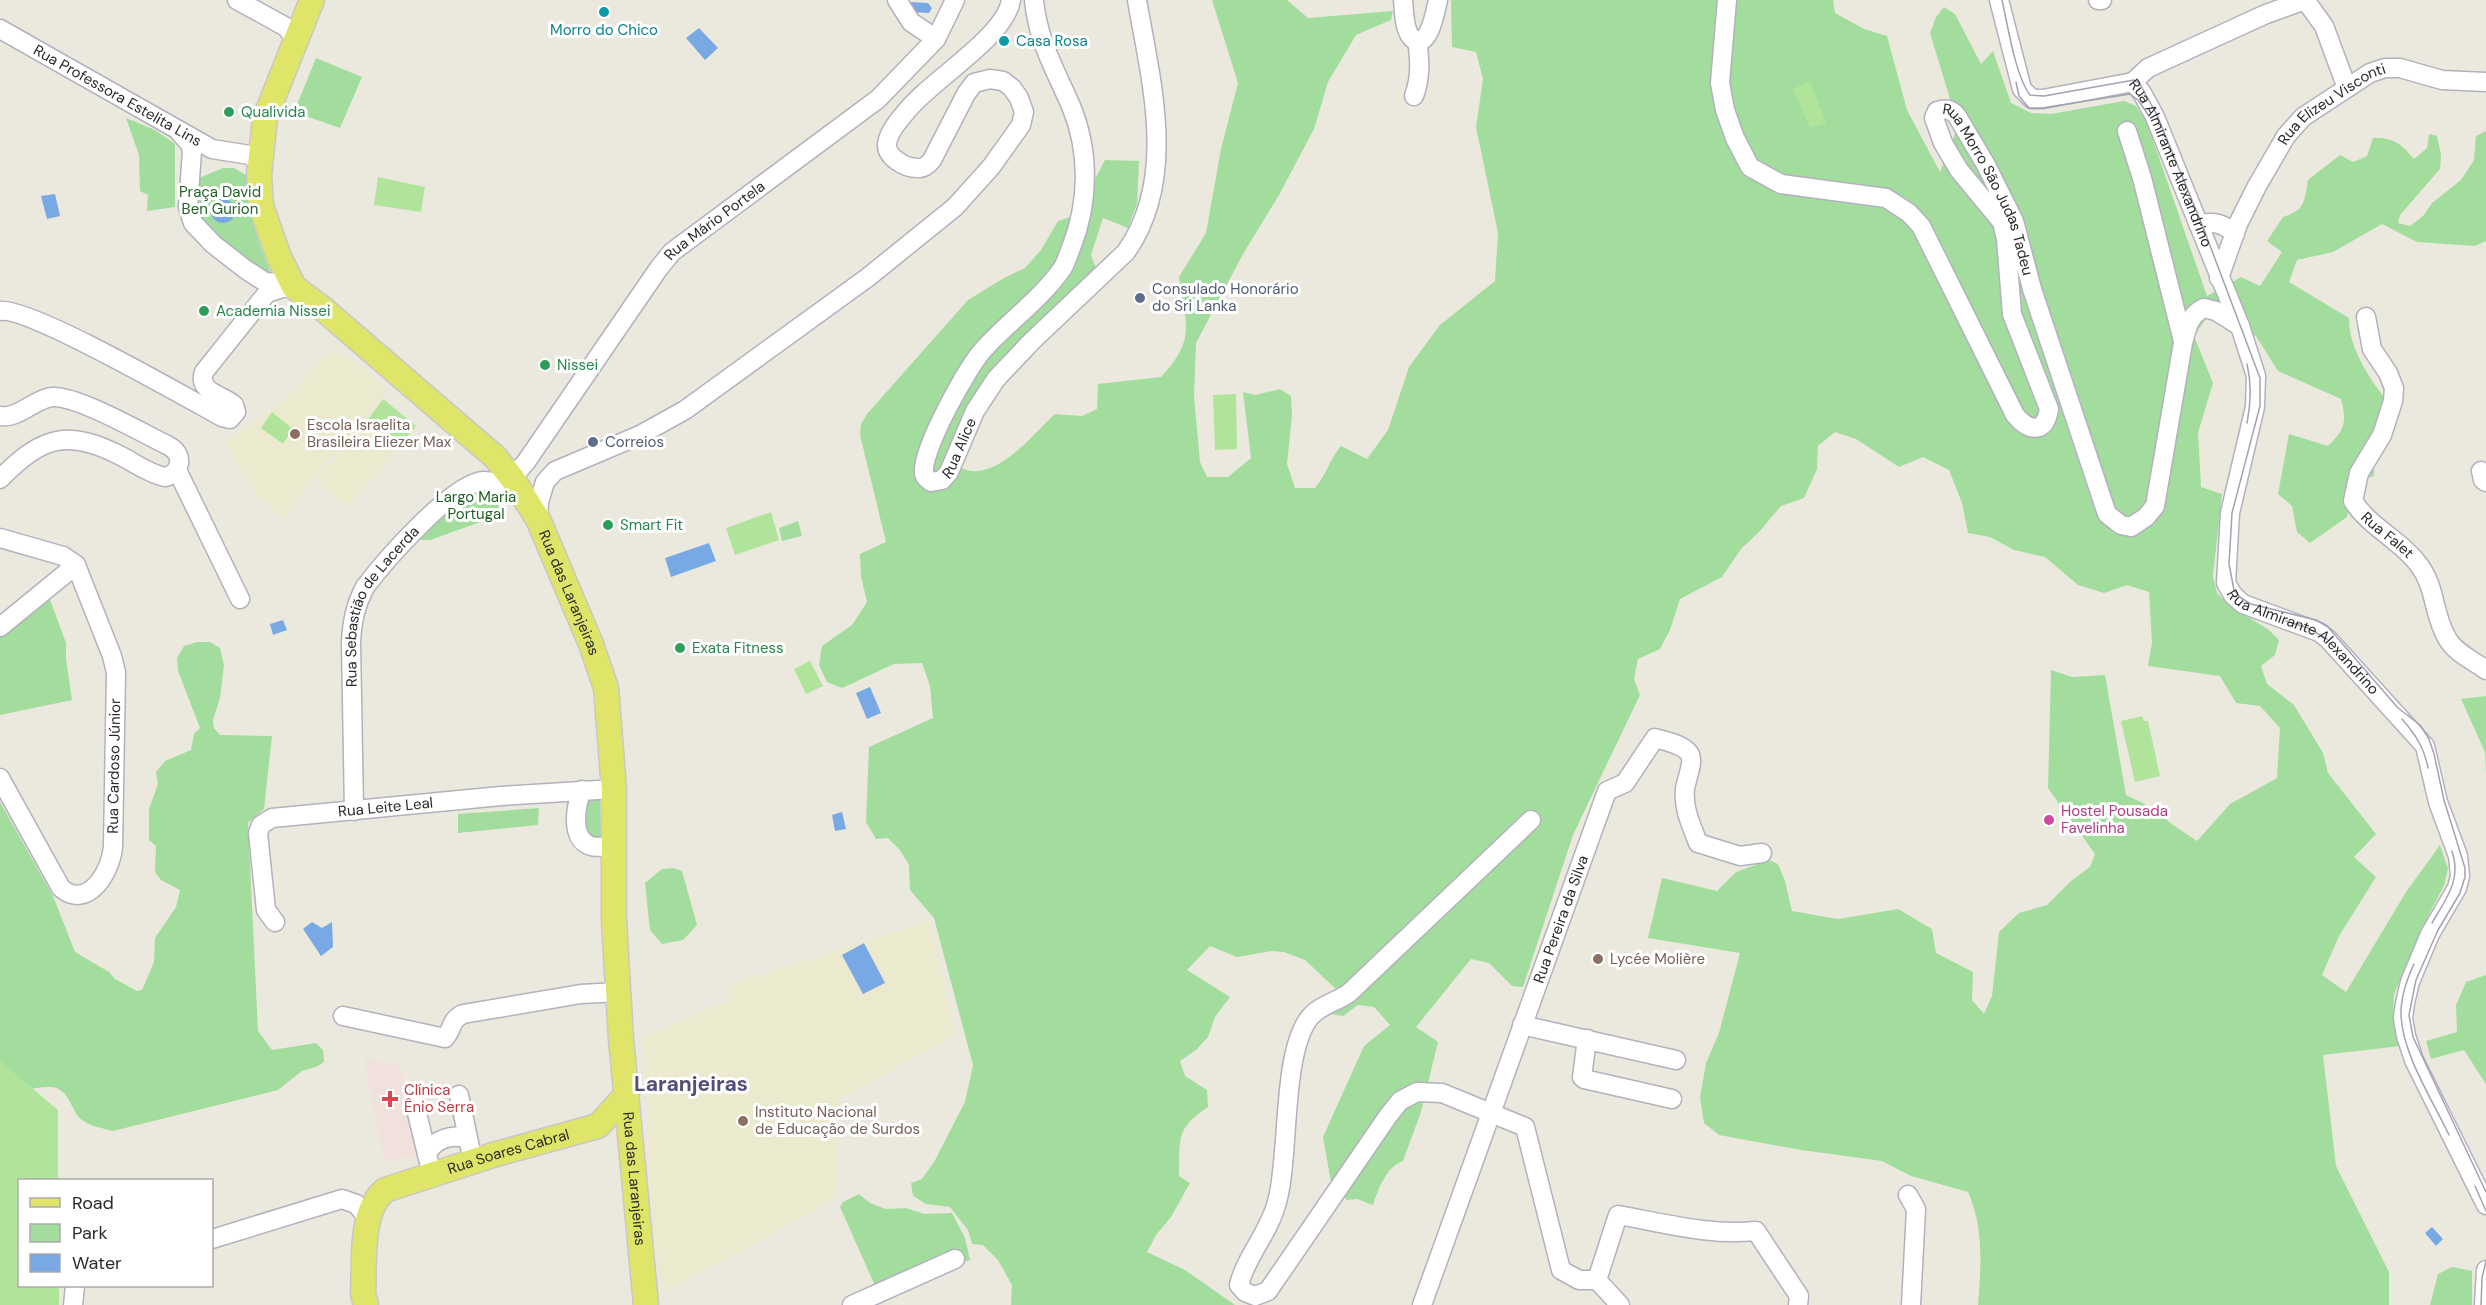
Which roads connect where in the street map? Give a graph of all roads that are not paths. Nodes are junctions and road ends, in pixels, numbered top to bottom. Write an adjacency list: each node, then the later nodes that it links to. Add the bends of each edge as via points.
1 (237, 0): 15 (street, via 286,27)
2 (312, 0): 15 (main road, Rua das Laranjeiras)
3 (897, 0): 14 (street, via 911,22)
4 (955, 0): 14 (street, Rua Mário Portela)
5 (1011, 0): 35 (street, via 1006,14 990,34 906,111 887,144 894,159 917,169 926,166 974,83 1003,81 1012,88 1024,112 1021,125 955,207 867,278 685,410 640,435)
6 (1034, 0): 7 (street, Rua Alice, via 1036,20 1053,70 1072,108 1082,148 1085,194 1080,224 1063,267 1034,302 982,351 962,384 926,454 924,473 931,482 942,480 949,472 975,411 996,379 1126,252 1147,214 1156,158 1156,114)
7 (1137, 0)
8 (1403, 0): 16 (street, via 1409,32)
9 (1438, 0): 16 (street, via 1430,33)
10 (1726, 0): 31 (street, Rua Morro São Judas Tadeu, via 1720,83 1735,138 1750,167 1781,184 1886,198 1909,213 1921,226 2015,415 2023,425 2039,428 2049,409 2012,314 2002,222 1959,170 1934,118 1937,111 1945,108 1957,116 2014,221 2032,289 2107,514 2121,525 2131,527 2154,506)
11 (1999, 0): 17 (street, Rua Almirante Alexandrino, via 2022,89 2032,99)
12 (2305, 0): 17 (street, via 2148,68); 19 (street, via 2324,26)
13 (0, 29): 21 (street, Rua Professora Estelita Lins)
14 (936, 39): 33 (street, Rua Mário Portela, via 878,99 846,125 672,252)
15 (296, 40): 23 (main road, Rua das Laranjeiras, via 267,111 261,137)
16 (1417, 40): 20 (street, via 1419,81)
17 (2133, 82): 24 (street, Rua Almirante Alexandrino, via 2155,117)
18 (2486, 82): 19 (street, Rua Elizeu Visconti, via 2442,80 2400,68 2385,68)
19 (2347, 88): 25 (street, Rua Elizeu Visconti, via 2304,117 2286,136)
20 (1414, 96)
21 (177, 130): 23 (street, Rua Professora Estelita Lins, via 212,149); 27 (street, via 192,151 188,207 193,223 213,244)
22 (2127, 131): 31 (street)
23 (249, 157): 27 (main road, Rua das Laranjeiras)
24 (2198, 224): 25 (street, via 2218,222); 26 (street, Rua Almirante Alexandrino)
25 (2235, 234): 26 (street, Rua Elizeu Visconti)
26 (2219, 278): 30 (street, Rua Almirante Alexandrino)
27 (278, 284): 28 (street, via 203,376 207,389 234,405 236,412 230,418 45,324 14,311); 37 (main road, Rua das Laranjeiras, via 322,308 495,457)
28 (0, 311)
29 (2366, 317): 43 (street, Rua Falet, via 2372,349 2394,388 2382,435 2359,473 2353,501 2360,512 2418,563 2431,585 2447,639)
30 (2240, 326): 31 (street, Rua Morro São Judas Tadeu, via 2204,308 2190,320); 67 (street, Rua Almirante Alexandrino, via 2257,389 2230,513 2226,583 2242,604 2319,632 2328,639 2425,746 2438,802 2458,855 2460,876 2409,982 2403,1018 2415,1060)
31 (2183, 343)
32 (0, 416): 34 (street, via 14,415 50,398 71,399 175,449 180,458)
33 (537, 447): 35 (street, via 536,462); 37 (street, Rua Mário Portela)
34 (177, 470): 36 (street, via 168,477 158,476 103,448 63,440 30,452); 41 (street)
35 (555, 471): 38 (street, via 545,482)
36 (0, 478)
37 (517, 486): 38 (main road, Rua das Laranjeiras); 47 (street, Rua Sebastião de Lacerda, via 483,481 460,490 441,504 365,587 356,603 351,643)
38 (538, 519): 45 (main road, Rua das Laranjeiras, via 606,688)
39 (0, 538): 40 (street, via 63,556)
40 (76, 565): 42 (street); 44 (street, Rua Cardoso Júnior, via 116,672 113,847 107,870 96,885 75,896 61,888)
41 (240, 599)
42 (0, 627)
43 (2486, 670)
44 (0, 778)
45 (614, 789): 46 (street, Rua Leite Leal); 49 (main road, Rua das Laranjeiras)
46 (582, 790): 47 (street, Rua Leite Leal); 49 (street, via 576,816 582,841 591,846)
47 (354, 812): 51 (street, Rua Leite Leal, via 272,818 261,825 258,833 266,910)
48 (1531, 820): 61 (street, via 1341,999 1317,1010 1305,1024 1295,1056 1278,1200 1268,1230 1239,1285 1255,1296 1268,1291 1400,1101 1417,1092 1442,1093)
49 (615, 846): 52 (main road, Rua das Laranjeiras)
50 (1762, 853): 54 (street, Rua Pereira da Silva, via 1740,856 1698,843 1684,807 1691,758 1681,747 1655,738 1625,783 1607,791)
51 (275, 922)
52 (618, 992): 53 (street, via 581,994 463,1014 456,1017 445,1038); 57 (main road, Rua das Laranjeiras)
53 (343, 1016)
54 (1522, 1025): 55 (street); 61 (street, Rua Pereira da Silva)
55 (1587, 1039): 56 (street); 59 (street, via 1584,1079)
56 (1676, 1060)
57 (627, 1094): 62 (main road); 63 (main road, Rua das Laranjeiras)
58 (459, 1095): 64 (street)
59 (1672, 1099)
60 (415, 1105): 65 (street)
61 (1490, 1112): 72 (street, via 1525,1126 1561,1270 1579,1280); 78 (street, Rua Pereira da Silva)
62 (598, 1126): 63 (main road, via 617,1128); 64 (main road, Rua Soares Cabral)
63 (632, 1136): 76 (main road, Rua das Laranjeiras)
64 (471, 1151): 65 (main road, Rua Soares Cabral)
65 (429, 1165): 68 (main road, Rua Soares Cabral, via 380,1194)
66 (1908, 1195): 81 (street, via 1916,1209)
67 (2486, 1205)
68 (367, 1217): 69 (street, via 356,1204 342,1199); 74 (main road)
69 (213, 1239)
70 (955, 1260): 77 (street)
71 (2486, 1270): 82 (street)
72 (1597, 1280): 79 (street); 80 (street, via 1618,1215 1706,1231 1756,1231 1799,1296)
73 (75, 1287): 75 (street)
74 (363, 1301)
75 (73, 1305)
76 (646, 1305)
77 (852, 1305)
78 (1422, 1305)
79 (1620, 1305)
80 (1798, 1305)
81 (1911, 1305)
82 (2484, 1305)

